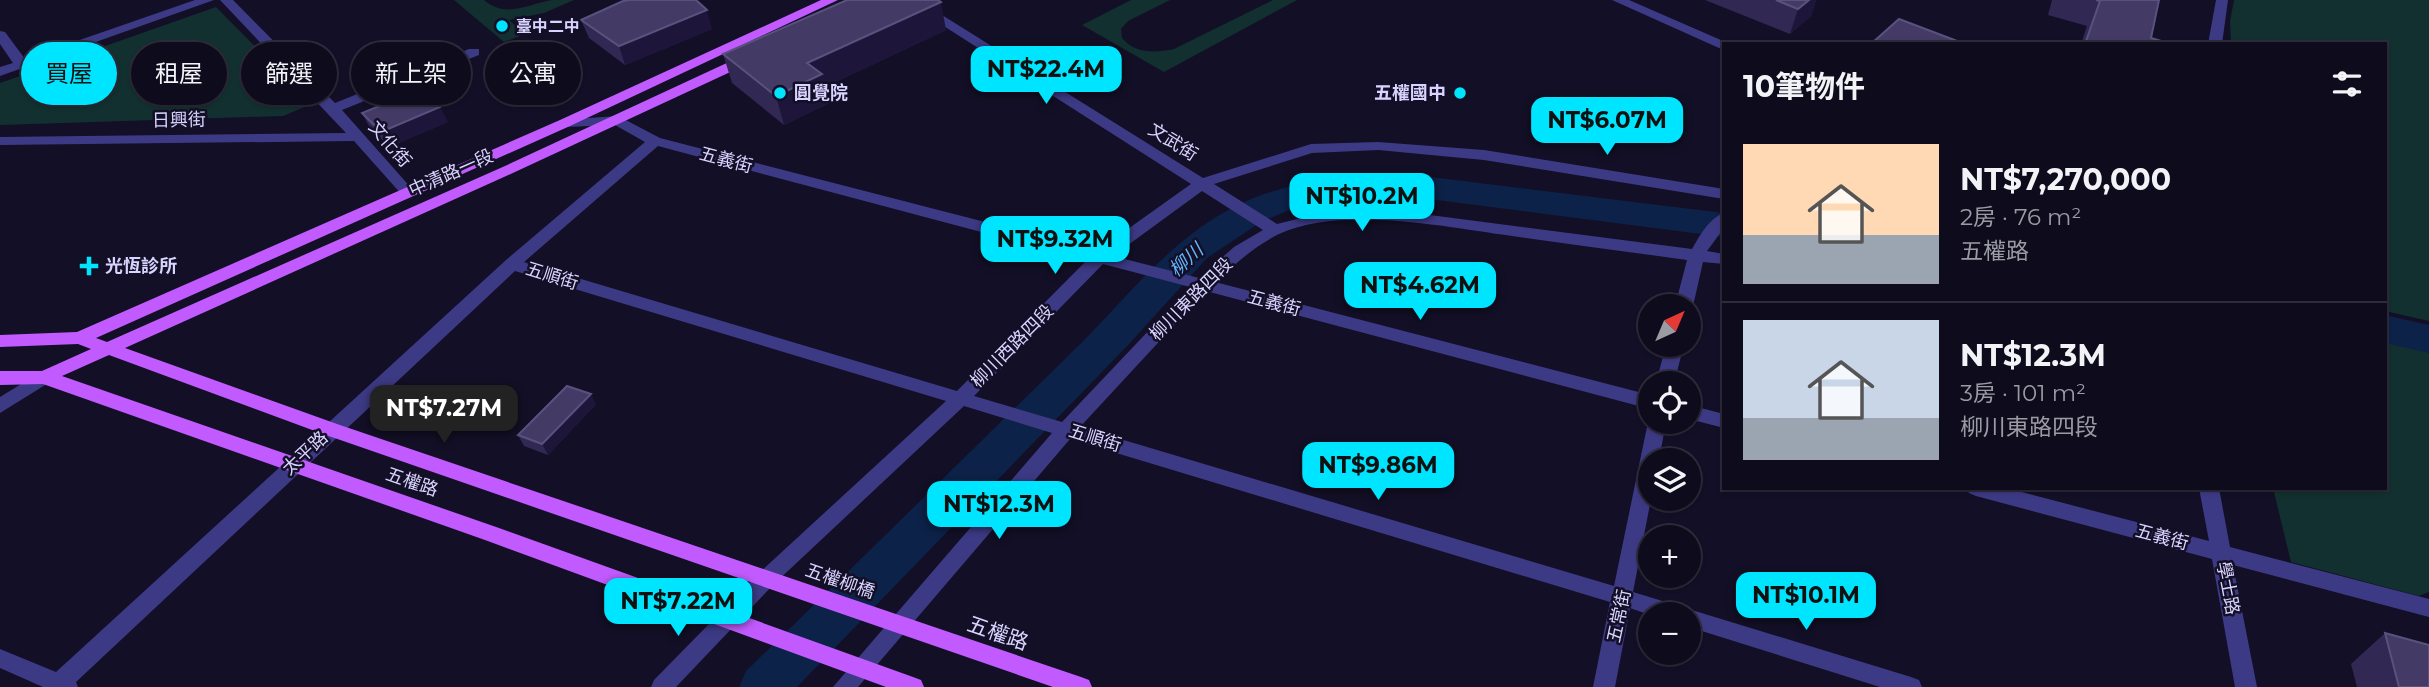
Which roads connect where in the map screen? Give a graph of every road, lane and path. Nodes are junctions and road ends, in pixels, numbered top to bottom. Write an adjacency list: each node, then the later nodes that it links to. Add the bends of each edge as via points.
1 (208, 0): 8 (street)
2 (226, 0): 16 (street, 文化街)
3 (832, 0): 18 (main road, 中清路一段)
4 (909, 0): 22 (street, 文武街)
5 (1618, 0): 10 (street)
6 (2222, 0): 9 (street)
7 (0, 35): 13 (street)
8 (88, 42)
9 (2215, 42)
10 (1722, 44)
11 (764, 51): 17 (main road, 中清路一段)
12 (474, 52): 16 (street)
13 (21, 64)
14 (21, 65): 15 (street)
15 (0, 72)
16 (333, 109): 19 (street, 文化街)
17 (618, 120): 18 (street); 21 (street, 五義街); 35 (main road, 中清路一段)
18 (565, 123): 23 (main road, 中清路一段)
19 (359, 136): 20 (street, 日興街); 23 (street, 文化街)
20 (0, 141)
21 (655, 141): 28 (street, 五義街); 30 (street, 太平路)
22 (1202, 183): 24 (street, 柳川西路四段, via 1311,149 1378,146 1484,155); 26 (street, 文武街); 28 (street, 柳川西路四段)
23 (408, 193): 33 (main road, 中清路一段)
24 (1722, 194)
25 (1722, 220): 27 (street)
26 (1275, 230): 27 (street, 柳川東路四段, via 1361,214); 31 (street, 柳川東路四段, via 1240,251)
27 (1694, 256): 29 (street, 柳川東路四段); 32 (street)
28 (1104, 259): 31 (street, 五義街); 38 (street, 柳川西路四段)
29 (1722, 259)
30 (512, 264): 38 (street, 五順街); 43 (street, 太平路)
31 (1203, 284): 39 (street, 五義街); 44 (street, 柳川東路四段)
32 (1686, 294)
33 (79, 338): 34 (main road); 35 (main road, 五權路); 36 (main road)
34 (0, 341)
35 (108, 351): 36 (main road, 中清路一段); 43 (main road, 五權路)
36 (44, 377): 37 (main road, 五權路); 40 (street); 46 (main road, 五權路)
37 (0, 378)
38 (960, 399): 44 (street, 五順街); 50 (street, 柳川西路四段)
39 (1638, 399)
40 (0, 406)
41 (1701, 415): 42 (street)
42 (1722, 420)
43 (330, 429): 46 (street, 太平路); 50 (main road, 五權路)
44 (1067, 429): 51 (street, 五順街); 56 (street, 柳川東路四段)
45 (1655, 434): 51 (street, 五常街)
46 (293, 465): 54 (main road, 五權路); 59 (street, 太平路)
47 (1984, 490): 49 (street, 五義街)
48 (2209, 490): 49 (street, 學士路)
49 (2221, 553): 53 (street, 五義街); 66 (street, 學士路)
50 (766, 579): 54 (street, 柳川西路四段); 56 (main road, 五權柳橋)
51 (1624, 597): 52 (street, 五順街); 64 (street, 五常街)
52 (1640, 602)
53 (2429, 608)
54 (726, 619): 58 (main road); 60 (street, 柳川西路四段)
55 (1701, 622): 65 (street)
56 (900, 625): 58 (street, 柳川東路四段); 63 (main road, 五權路)
57 (0, 658): 59 (street)
58 (860, 668): 61 (street, 柳川東路四段); 62 (main road)
59 (61, 686)
60 (662, 687)
61 (844, 687)
62 (913, 687)
63 (1081, 687)
64 (1604, 687)
65 (1911, 687)
66 (2246, 687)

